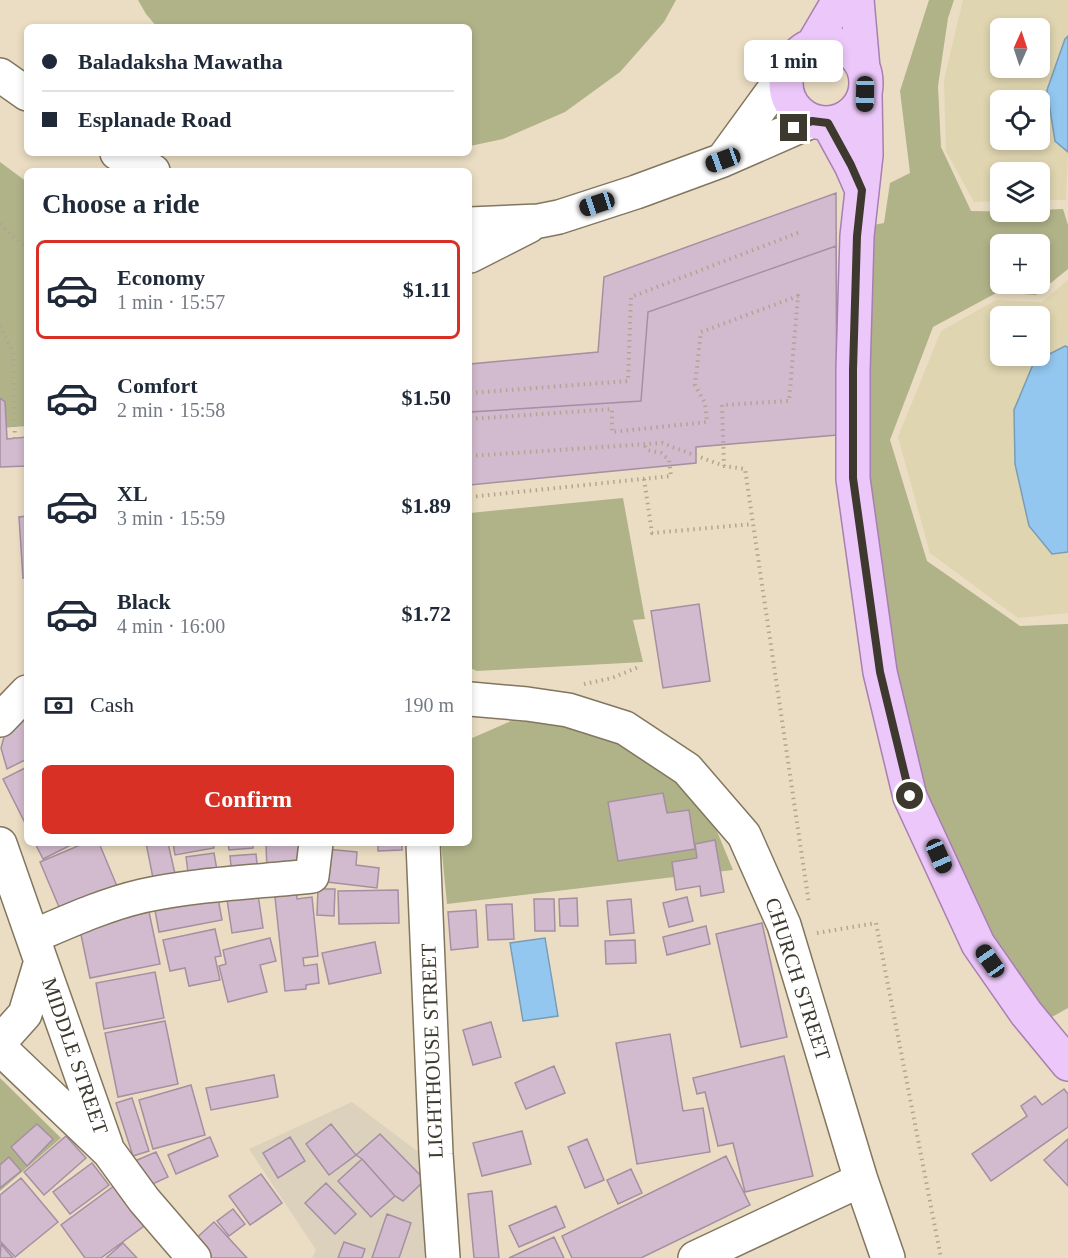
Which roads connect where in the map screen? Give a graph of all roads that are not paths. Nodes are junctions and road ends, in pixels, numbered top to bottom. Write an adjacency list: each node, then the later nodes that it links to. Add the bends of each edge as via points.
1 (839, 0): 3 (main road)
2 (857, 0): 6 (main road)
3 (812, 46): 4 (main road, via 793,59); 6 (main road, via 842,46 856,57)
4 (788, 70): 8 (main road, via 787,94 792,105 801,114); 10 (street)
5 (0, 75): 7 (street)
6 (864, 81): 8 (main road, via 860,105 851,114 840,120); 12 (main road, via 866,155)
7 (24, 92)
8 (820, 122): 10 (street); 12 (main road, via 851,165)
9 (123, 156): 11 (street)
10 (723, 160): 13 (street)
11 (147, 168)
12 (862, 190): 25 (main road, via 857,236 853,478 880,672 910,796 978,944)
13 (539, 221): 14 (street); 15 (street)
14 (472, 224)
15 (472, 255)
16 (24, 695): 18 (street)
17 (472, 699): 27 (street, CHURCH STREET, via 568,710 625,728 687,768 744,835 784,924)
18 (0, 720)
19 (0, 844): 22 (street, MIDDLE STREET)
20 (316, 846): 22 (street, via 312,876 143,896 102,907)
21 (423, 846): 29 (street, LIGHTHOUSE STREET)
22 (37, 948): 23 (street, via 25,1014); 26 (street, MIDDLE STREET)
23 (0, 1038)
24 (0, 1048): 26 (street, MIDDLE STREET)
25 (1068, 1064)
26 (109, 1152): 28 (street, MIDDLE STREET)
27 (861, 1180): 30 (street); 31 (street, CHURCH STREET)
28 (194, 1258)
29 (442, 1258)
30 (695, 1258)
31 (888, 1258)

